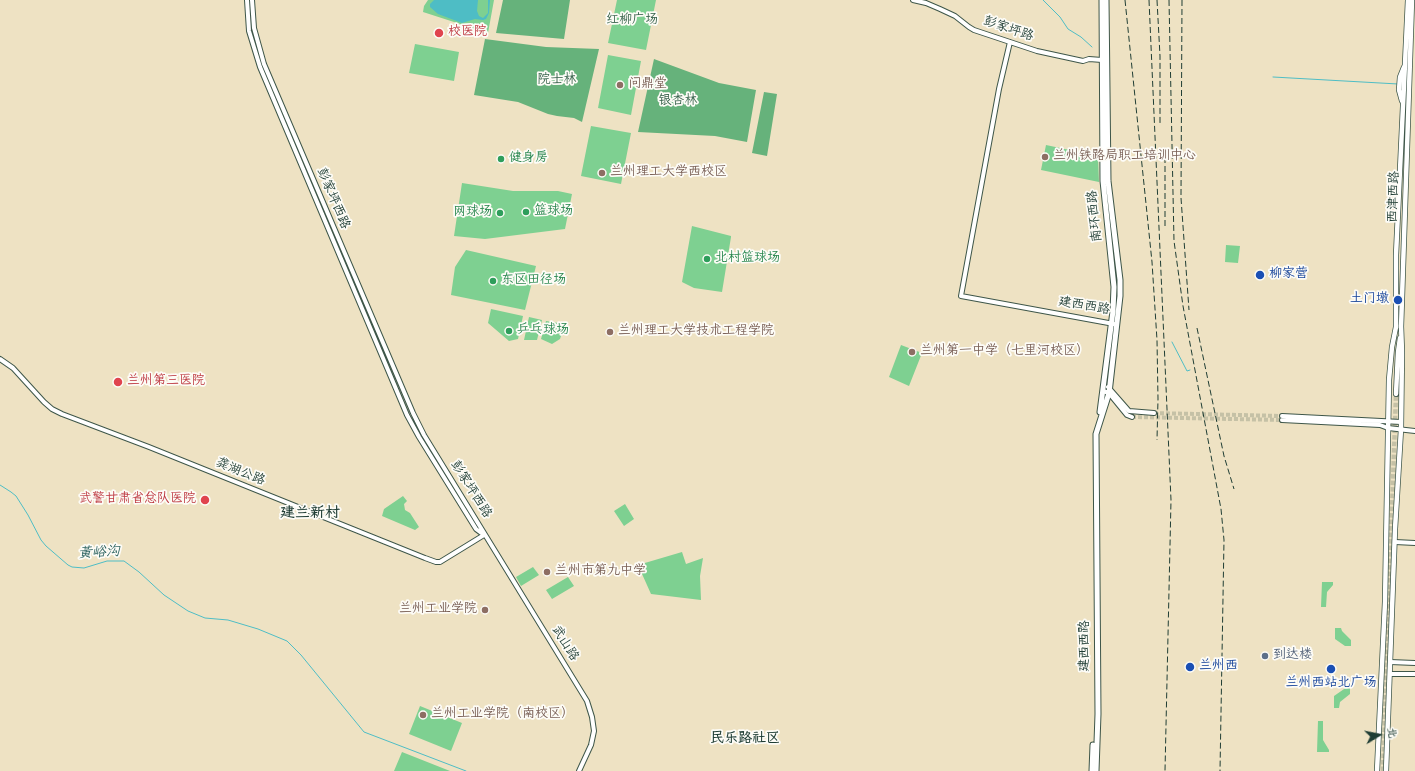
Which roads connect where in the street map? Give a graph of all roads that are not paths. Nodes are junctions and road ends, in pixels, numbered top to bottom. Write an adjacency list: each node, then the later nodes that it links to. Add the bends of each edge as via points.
1 (246, 0): 32 (main road, 彭家坪西路, via 249,31 260,67 406,413 476,529)
2 (252, 0): 32 (main road, 彭家坪西路, via 254,28 264,64 413,413)
3 (913, 0): 8 (main road, 彭家坪路, via 955,16 969,28)
4 (1102, 0): 9 (highway, 南环西路)
5 (1106, 0): 16 (highway, 南环西路, via 1108,181 1120,280)
6 (1408, 0): 10 (main road, 西津西路)
7 (1412, 0): 10 (main road, 西津西路)
8 (1010, 42): 9 (main road, 彭家坪路, via 1068,59); 15 (main road, 建西西路, via 961,296)
9 (1102, 60): 15 (highway, 南环西路, via 1103,181 1114,287)
10 (1403, 82): 11 (main road, 西津西路); 12 (main road)
11 (1409, 89): 12 (main road, 西津西路); 14 (main road, 西津西路)
12 (1403, 104): 13 (main road, 西津西路)
13 (1396, 255): 14 (main road); 18 (main road, 西津西路)
14 (1404, 255): 17 (main road, 西津西路)
15 (1111, 324): 16 (main road, 建西西路); 20 (highway, 南环西路)
16 (1117, 325): 21 (highway, 建西西路)
17 (1401, 325): 18 (main road, 西津西路, via 1395,394); 25 (main road)
18 (1396, 327): 24 (main road, 西津西路, via 1389,380)
19 (0, 359): 32 (main road, 龚湖公路, via 13,368 52,410 427,559 436,562 445,560)
20 (1103, 388): 21 (main road); 27 (highway, 南环西路)
21 (1109, 390): 22 (main road, via 1129,411); 23 (main road, via 1127,416); 27 (highway, 建西西路)
22 (1154, 413)
23 (1132, 417)
24 (1389, 422): 25 (main road); 26 (main road, 西津西路); 26 (main road, via 1282,418 1380,425)
25 (1401, 422): 28 (main road)
26 (1388, 428): 28 (main road); 30 (main road, 西津西路)
27 (1097, 429): 39 (highway, 建西西路)
28 (1400, 429): 29 (main road); 31 (main road)
29 (1415, 431)
30 (1386, 517): 31 (main road); 43 (main road, 西津西路, via 1383,660)
31 (1395, 529): 33 (main road)
32 (484, 535): 40 (main road, 武山路, via 587,701 594,731 591,745)
33 (1395, 542): 34 (main road); 35 (main road)
34 (1415, 543)
35 (1390, 662): 36 (main road); 37 (main road)
36 (1415, 663)
37 (1390, 674): 38 (main road); 44 (main road)
38 (1415, 674)
39 (1097, 692): 41 (highway, 建西西路); 42 (highway, 建西西路)
40 (579, 771)
41 (1092, 771)
42 (1096, 771)
43 (1377, 771)
44 (1386, 771)

